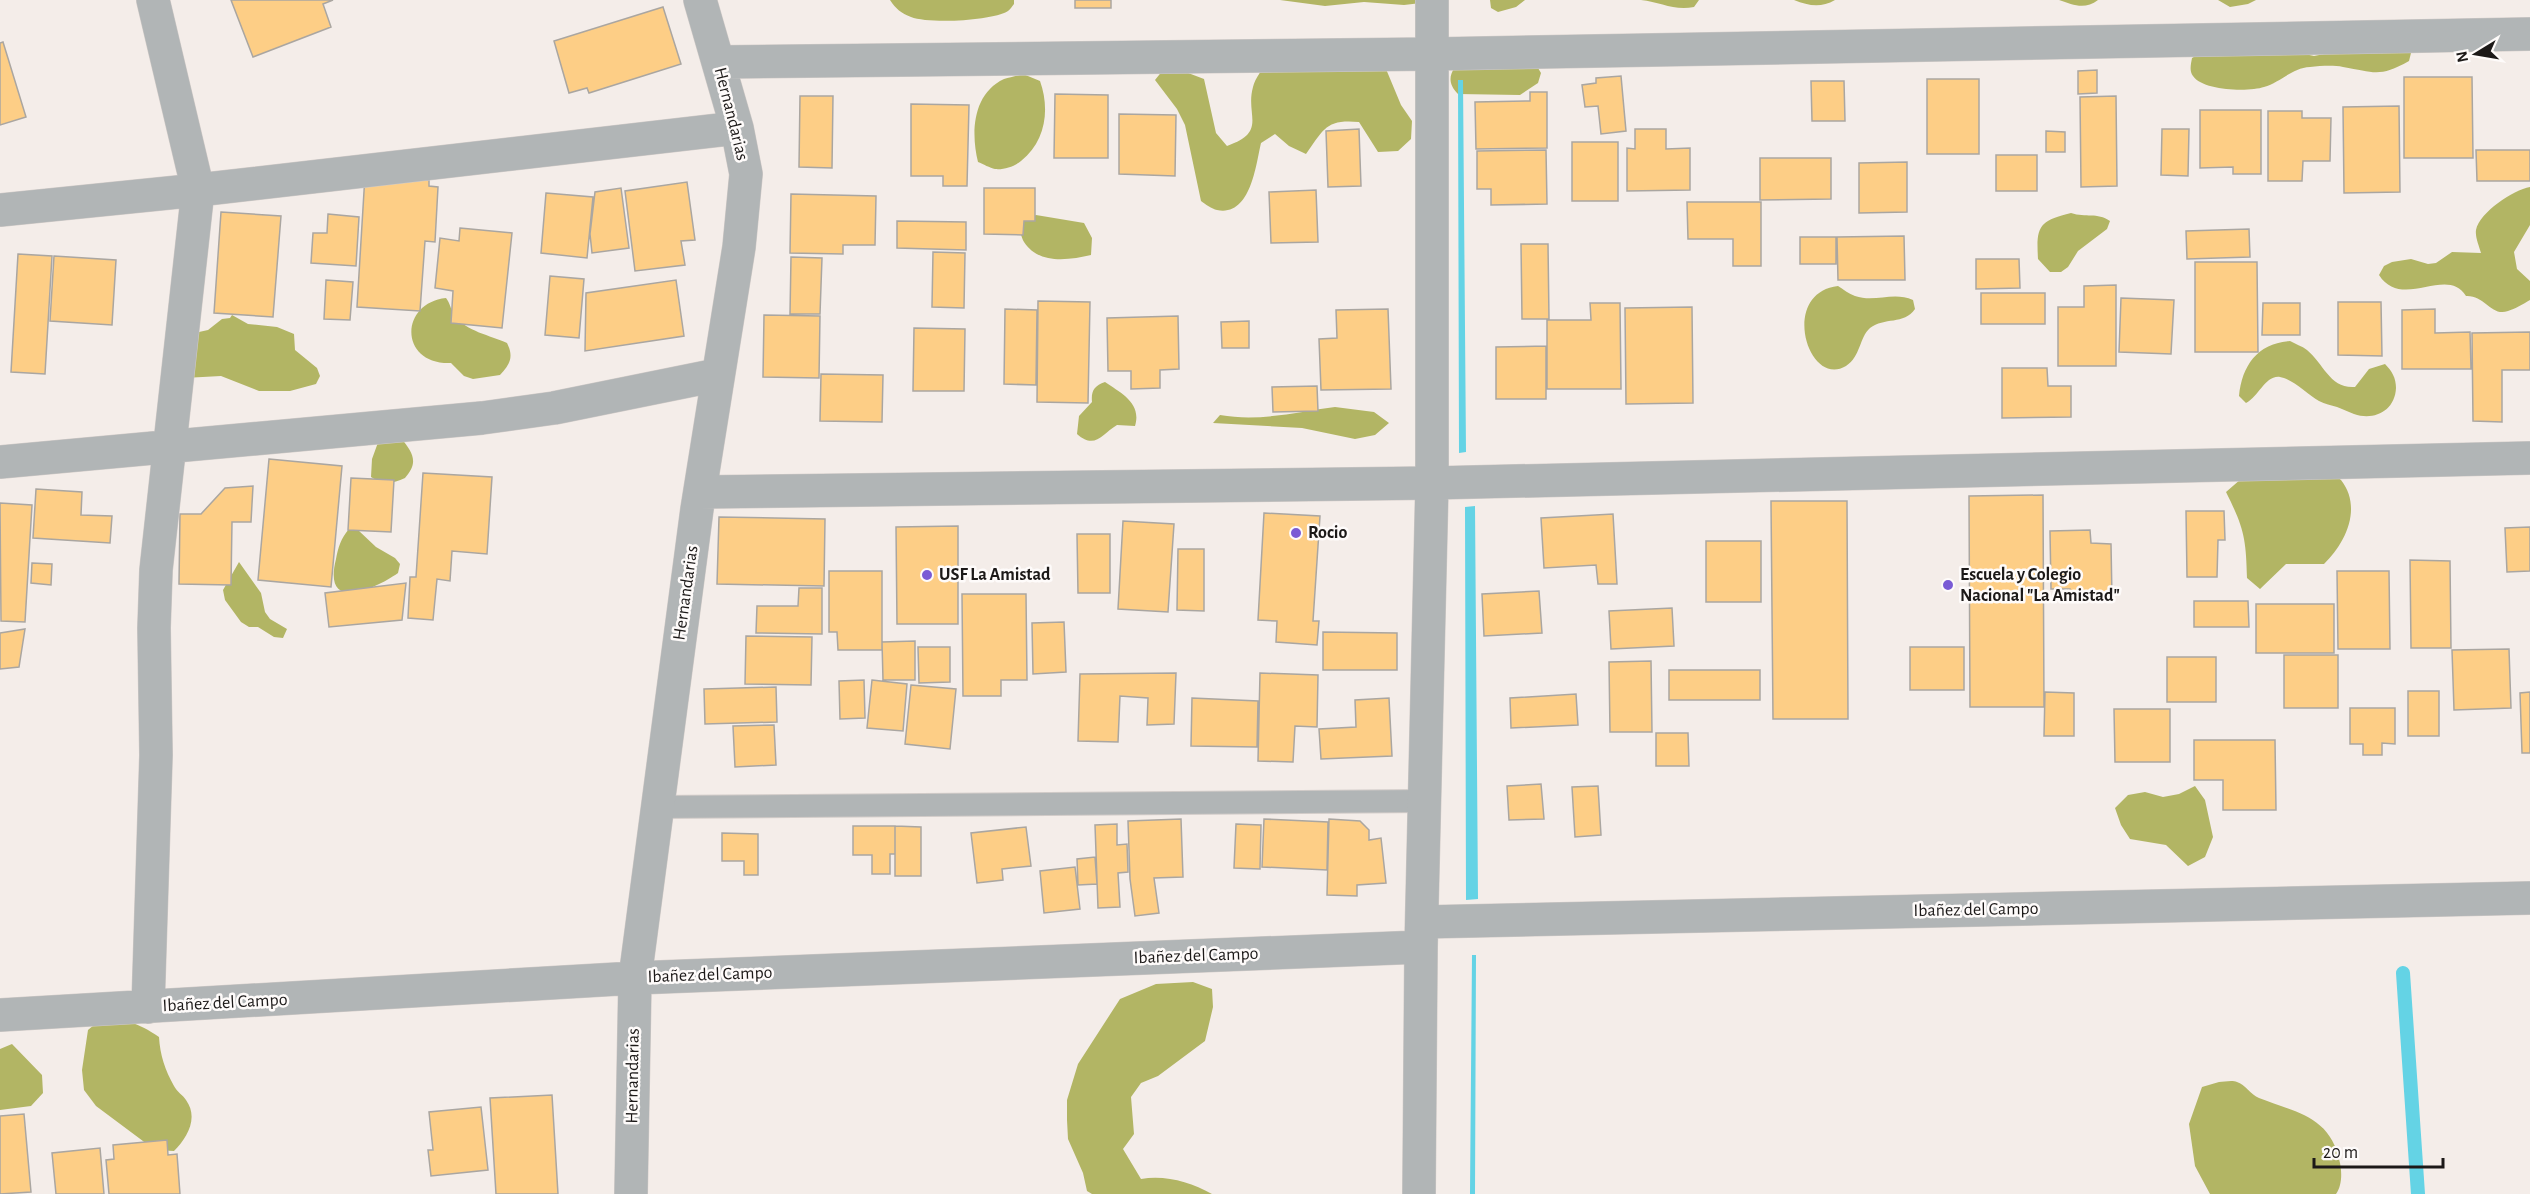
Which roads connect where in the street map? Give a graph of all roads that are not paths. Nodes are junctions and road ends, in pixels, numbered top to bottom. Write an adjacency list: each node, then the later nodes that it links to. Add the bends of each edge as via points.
1 (153, 0): 8 (street)
2 (700, 0): 6 (street, Hernandarias)
3 (1432, 0): 5 (street)
4 (2530, 34): 5 (street)
5 (1432, 54): 6 (street); 14 (street)
6 (719, 62): 7 (street, Hernandarias)
7 (737, 128): 8 (street); 10 (street, Hernandarias, via 746,174 739,247)
8 (198, 190): 9 (street); 11 (street)
9 (0, 210)
10 (717, 375): 11 (street, via 554,408 482,418); 15 (street, Hernandarias)
11 (170, 447): 13 (street); 21 (street, via 156,570 156,755)
12 (2530, 458): 14 (street)
13 (0, 462)
14 (1432, 483): 15 (street); 16 (street)
15 (699, 492): 17 (street, Hernandarias)
16 (1425, 801): 17 (lane); 19 (street)
17 (656, 807): 20 (street, Hernandarias)
18 (2530, 898): 19 (street, Ibañez del Campo)
19 (1422, 934): 20 (street, Ibañez del Campo); 24 (street)
20 (635, 978): 21 (street, Ibañez del Campo); 23 (street, Hernandarias)
21 (148, 1007): 22 (street, Ibañez del Campo)
22 (0, 1015)
23 (631, 1194)
24 (1419, 1194)

